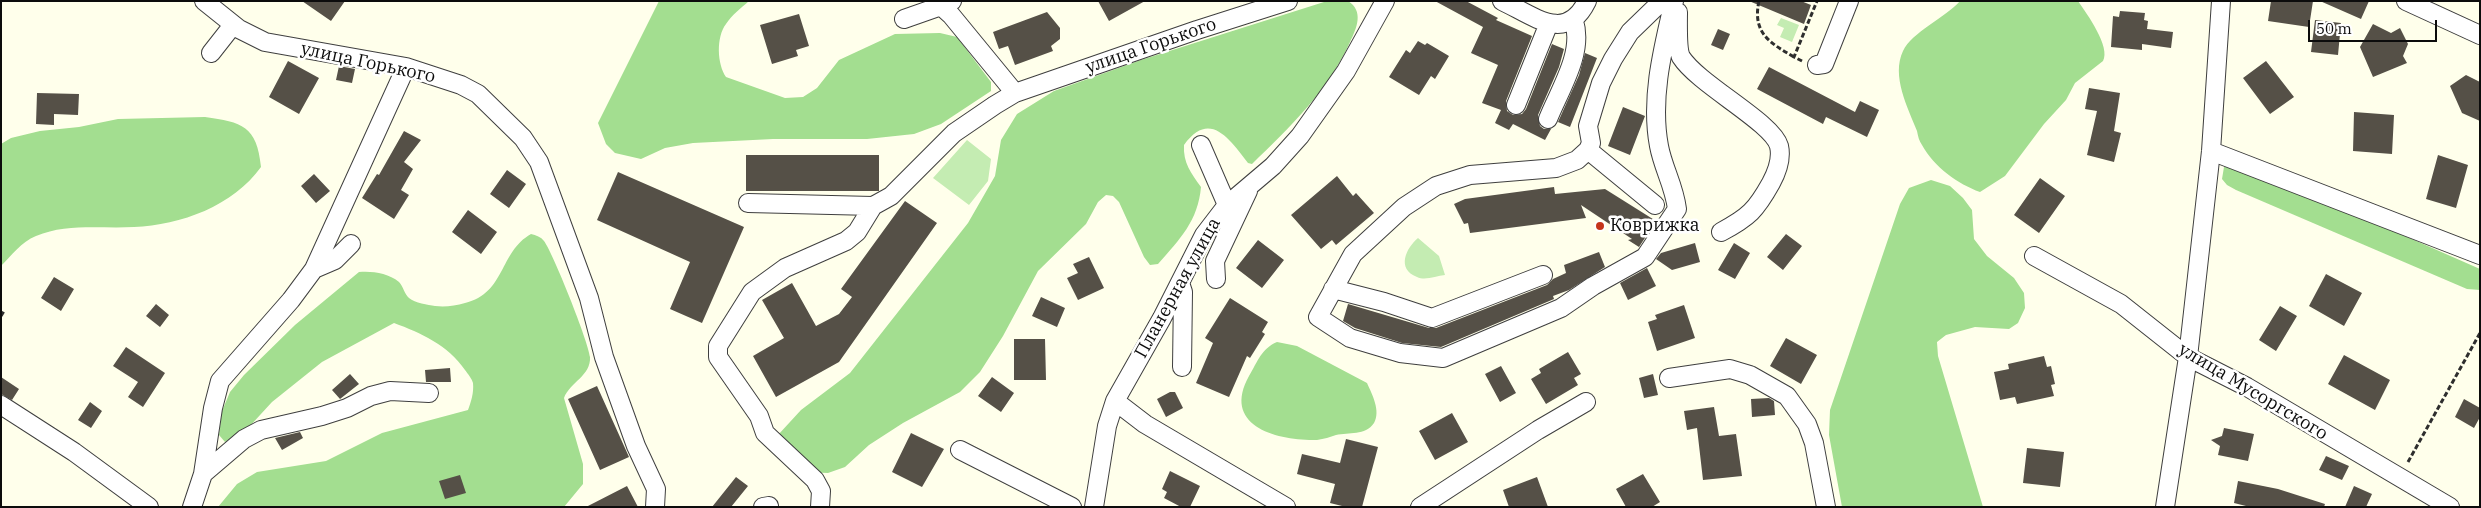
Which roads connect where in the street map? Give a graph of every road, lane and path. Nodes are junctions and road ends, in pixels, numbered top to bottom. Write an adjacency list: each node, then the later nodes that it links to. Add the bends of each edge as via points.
1 (204, 1): 17 (street, улица Горького)
2 (1288, 1): 23 (street, улица Горького)
3 (1385, 1): 29 (street, Планерная улица, via 1346,71 1300,136)
4 (1502, 1): 16 (street)
5 (1588, 1): 15 (street, via 1581,15)
6 (1662, 1): 27 (street, via 1630,32 1601,83 1588,126 1591,143)
7 (1676, 1): 34 (street, via 1680,55 1691,70 1767,130 1778,145 1780,159 1776,174 1757,209); 42 (street, via 1657,83 1656,123 1659,147 1677,209 1645,257 1593,286 1562,308 1443,358 1400,353 1350,338 1318,317)
8 (1760, 1): 20 (path, via 1757,17 1765,37)
9 (1817, 1): 20 (path)
10 (1849, 1): 21 (street, via 1824,64)
11 (2221, 1): 28 (street)
12 (2406, 1): 18 (street)
13 (946, 4): 14 (street); 23 (street, via 951,15)
14 (904, 19)
15 (1574, 20): 16 (street, via 1564,24); 25 (street, via 1577,31 1575,51)
16 (1549, 23): 24 (street)
17 (233, 25): 19 (street); 22 (street, улица Горького, via 265,42)
18 (2480, 35)
19 (211, 53)
20 (1794, 57): 21 (path)
21 (1816, 65)
22 (406, 67): 38 (street); 58 (street, улица Горького, via 478,94 523,138 539,162 589,298 604,356 636,446 656,489)
23 (1015, 92): 33 (street, улица Горького, via 954,133 890,196)
24 (1516, 105)
25 (1548, 119)
26 (1201, 145): 31 (street)
27 (1588, 150): 32 (street); 42 (street, via 1577,160 1556,168 1470,175 1436,186 1404,207 1354,254)
28 (2210, 151): 36 (street); 46 (street)
29 (1250, 188): 31 (street, Планерная улица); 40 (street, via 1215,261)
30 (748, 203): 33 (street)
31 (1227, 205): 41 (street, Планерная улица, via 1204,235)
32 (1655, 205)
33 (873, 206): 59 (street, via 857,232 846,241 785,268 752,292 718,346 718,357 759,416 765,434 815,480 821,491)
34 (1721, 232)
35 (351, 244): 38 (street, via 336,260)
36 (2480, 255)
37 (2034, 256): 46 (street, улица Мусоргского, via 2121,304)
38 (314, 269): 54 (street, via 220,381)
39 (1543, 275): 42 (street, via 1432,318)
40 (1216, 278)
41 (1180, 283): 47 (street, via 1183,292); 50 (street, Планерная улица)
42 (1333, 290)
43 (4, 311): 44 (path)
44 (1, 316)
45 (2480, 333): 55 (path)
46 (2188, 357): 55 (street, улица Мусоргского, via 2247,387); 65 (street)
47 (1182, 367)
48 (1669, 378): 64 (street, via 1730,370 1750,375 1787,396 1807,424 1814,443)
49 (429, 393): 54 (street, via 390,391 339,411 261,430 244,439)
50 (1115, 401): 61 (street, Планерная улица, via 1106,426); 62 (street, via 1145,424)
51 (1586, 402): 63 (street)
52 (1, 405): 56 (street, via 74,452)
53 (960, 450): 60 (street)
54 (204, 474): 57 (street)
55 (2399, 478): 66 (street, улица Мусоргского)
56 (149, 507)
57 (192, 507)
58 (655, 507)
59 (820, 507)
60 (1072, 507)
61 (1094, 507)
62 (1286, 507)
63 (1420, 507)
64 (1826, 507)
65 (2165, 507)
66 (2450, 507)

